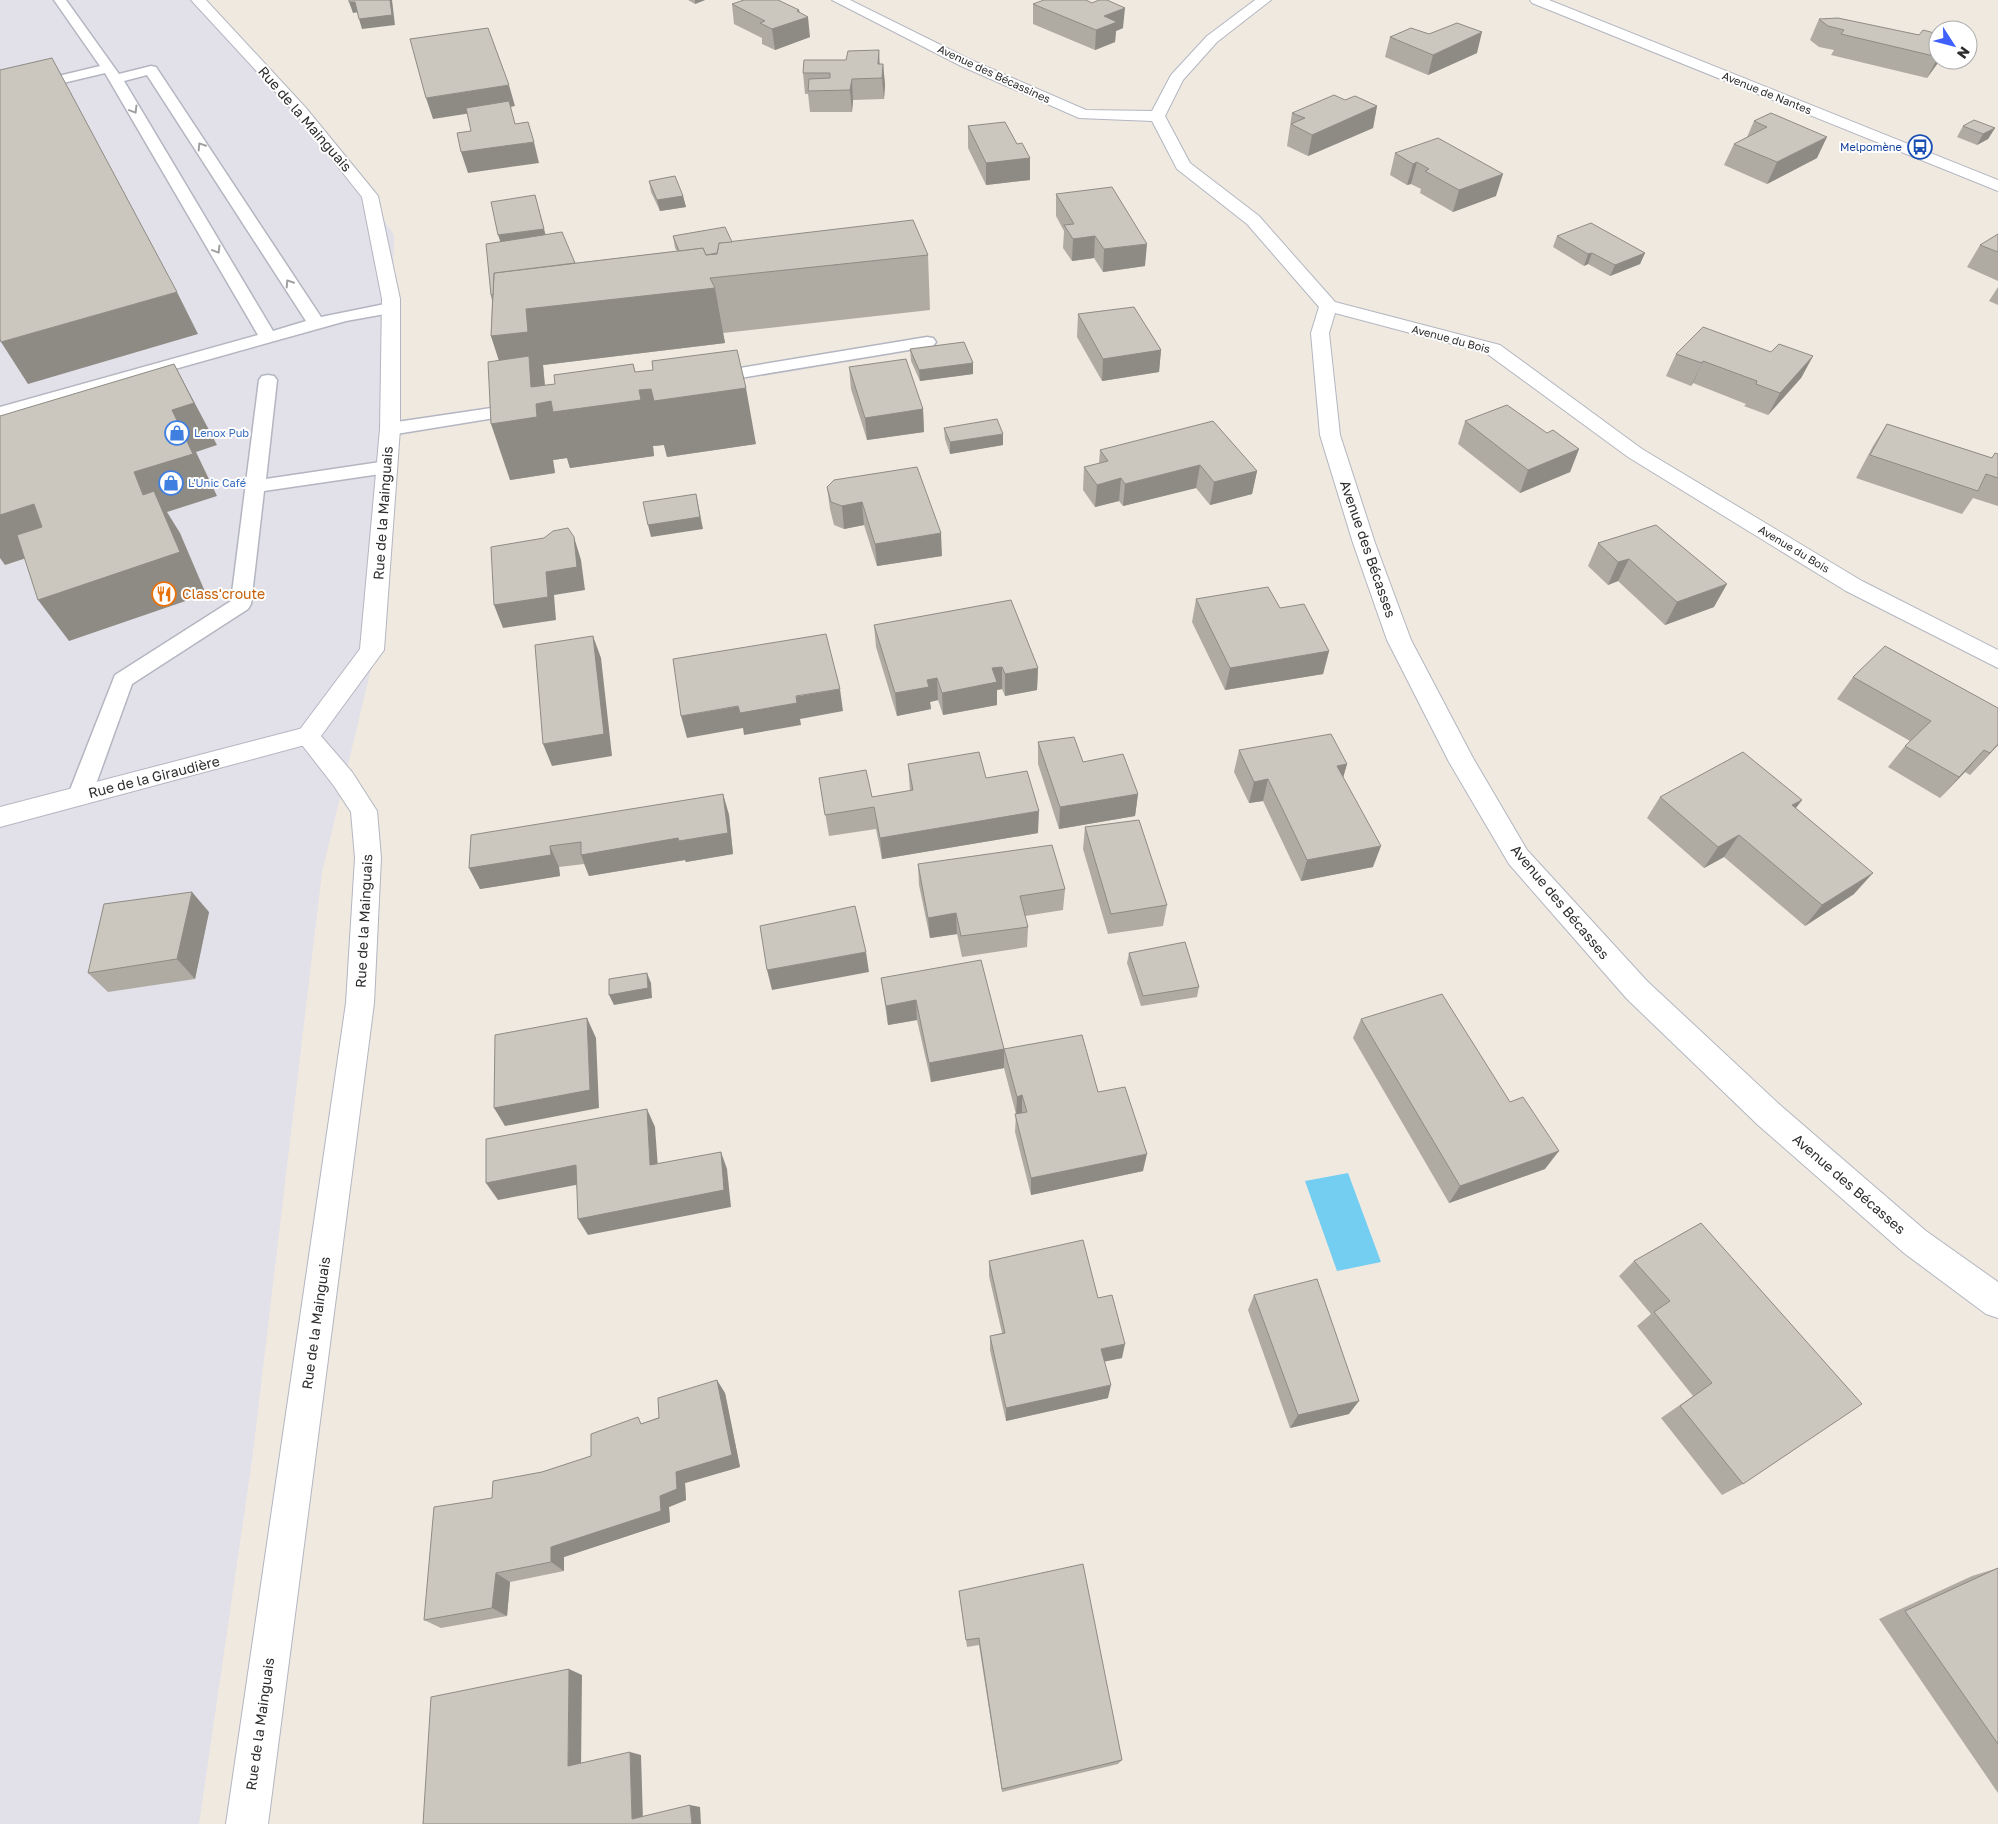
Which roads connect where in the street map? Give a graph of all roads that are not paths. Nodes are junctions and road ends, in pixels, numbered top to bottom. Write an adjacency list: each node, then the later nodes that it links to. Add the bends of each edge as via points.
1 (60, 0): 6 (lane)
2 (198, 0): 11 (street, Rue de la Mainguais, via 301,111 370,196 391,299)
3 (839, 0): 8 (street, Avenue des Bécassines, via 966,63 1084,115)
4 (1264, 0): 8 (street, via 1212,39 1176,78)
5 (1537, 0): 9 (street, Avenue de Nantes)
6 (112, 74): 7 (lane); 12 (lane, one-way to 6, via 151,70); 13 (lane, one-way to 13)
7 (0, 94)
8 (1157, 116): 10 (street, via 1183,166 1253,220)
9 (1998, 186)
10 (1328, 306): 22 (street, Avenue du Bois, via 1493,349 1635,453 1854,586); 26 (street, Avenue des Bécasses, via 1320,333 1330,435 1364,543 1399,640 1462,762 1518,857 1637,990 1770,1115 1915,1242)
11 (390, 308): 12 (lane); 19 (street, Rue de la Mainguais)
12 (316, 324): 13 (lane)
13 (268, 337): 18 (lane)
14 (927, 342): 16 (lane)
15 (268, 380): 21 (lane)
16 (692, 380)
17 (546, 404): 19 (lane)
18 (0, 413)
19 (390, 429): 20 (street, Rue de la Mainguais)
20 (387, 467): 21 (lane); 23 (street, Rue de la Mainguais, via 372,650)
21 (255, 486): 24 (lane, via 241,604 124,680)
22 (1998, 660)
23 (307, 736): 24 (street, Rue de la Giraudière); 27 (street, Rue de la Mainguais, via 364,811 368,868 360,1003)
24 (80, 795): 25 (street, Rue de la Giraudière)
25 (0, 817)
26 (1998, 1302)
27 (246, 1824)

